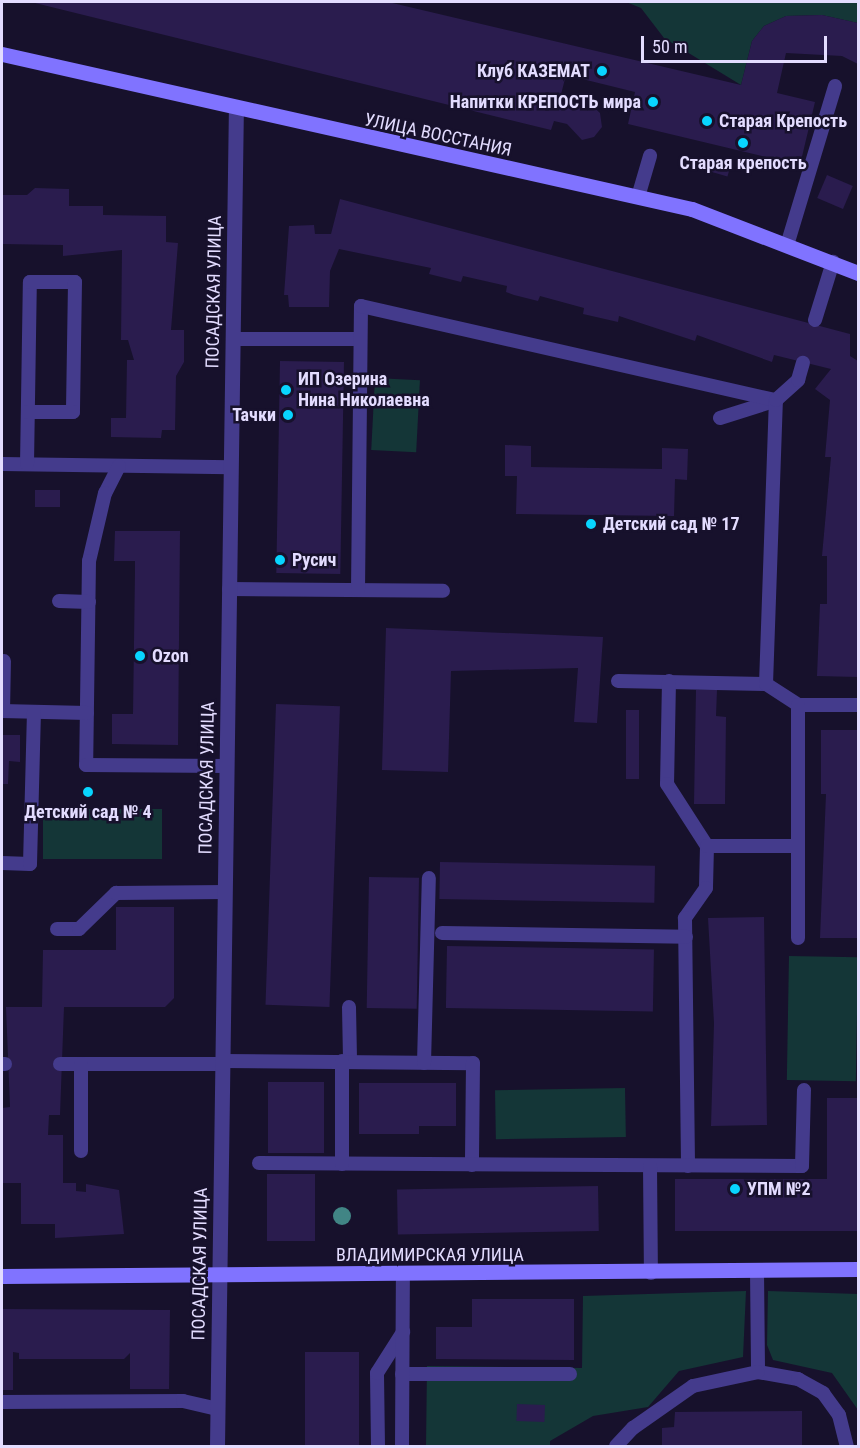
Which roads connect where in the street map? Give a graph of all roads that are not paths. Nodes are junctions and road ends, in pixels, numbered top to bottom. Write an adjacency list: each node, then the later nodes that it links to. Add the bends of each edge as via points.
1 (2, 54): 3 (main road, УЛИЦА ВОССТАНИЯ)
2 (835, 86): 6 (lane)
3 (236, 110): 5 (main road, УЛИЦА ВОССТАНИЯ); 10 (street, ПОСАДСКАЯ УЛИЦА)
4 (650, 156): 5 (lane)
5 (638, 197): 6 (main road, УЛИЦА ВОССТАНИЯ, via 692,209)
6 (788, 242): 7 (main road, УЛИЦА ВОССТАНИЯ)
7 (833, 262): 8 (main road, УЛИЦА ВОССТАНИЯ); 9 (lane)
8 (858, 273)
9 (815, 320)
10 (233, 339): 11 (lane); 19 (street, ПОСАДСКАЯ УЛИЦА)
11 (360, 339): 13 (lane, via 361,306); 21 (lane)
12 (803, 363): 13 (lane, via 798,380)
13 (776, 400): 15 (lane); 28 (lane)
14 (28, 412): 14 (lane, via 30,282 75,282 73,412); 17 (lane)
15 (720, 418)
16 (2, 464): 17 (lane)
17 (27, 464): 18 (lane)
18 (119, 466): 19 (lane); 24 (lane, via 94,530)
19 (231, 467): 20 (street, ПОСАДСКАЯ УЛИЦА)
20 (229, 589): 21 (lane); 34 (street, ПОСАДСКАЯ УЛИЦА)
21 (357, 590): 22 (lane)
22 (443, 591)
23 (59, 602): 24 (lane)
24 (89, 602): 33 (lane)
25 (4, 661): 31 (lane)
26 (618, 681): 27 (lane)
27 (669, 681): 28 (lane); 35 (lane, via 667,784)
28 (766, 684): 29 (lane)
29 (798, 705): 30 (lane); 36 (lane)
30 (858, 705)
31 (2, 711): 32 (lane)
32 (34, 712): 33 (lane); 37 (lane, via 30,864)
33 (87, 713): 34 (lane, via 86,765)
34 (227, 766): 39 (street, ПОСАДСКАЯ УЛИЦА)
35 (707, 846): 36 (lane); 42 (lane, via 706,888 685,918)
36 (798, 846): 43 (lane)
37 (2, 863)
38 (429, 878): 47 (lane)
39 (225, 892): 40 (lane, via 116,893 79,929); 46 (street, ПОСАДСКАЯ УЛИЦА)
40 (57, 929)
41 (442, 933): 42 (lane)
42 (686, 937): 56 (lane)
43 (798, 938)
44 (349, 1007): 45 (lane)
45 (346, 1061): 46 (lane); 47 (lane); 53 (lane)
46 (222, 1062): 49 (lane); 62 (street, ПОСАДСКАЯ УЛИЦА)
47 (424, 1063): 54 (lane, via 473,1063)
48 (60, 1064): 49 (lane)
49 (81, 1064): 51 (lane)
50 (804, 1090): 56 (lane, via 802,1166)
51 (81, 1151)
52 (259, 1163): 53 (lane)
53 (342, 1164): 54 (lane)
54 (472, 1165): 55 (lane)
55 (650, 1166): 56 (lane); 59 (lane)
56 (688, 1166)
57 (858, 1269): 58 (main road, ВЛАДИМИРСКАЯ УЛИЦА)
58 (757, 1271): 59 (main road, ВЛАДИМИРСКАЯ УЛИЦА); 64 (lane)
59 (651, 1273): 60 (main road, ВЛАДИМИРСКАЯ УЛИЦА)
60 (403, 1275): 62 (main road, ВЛАДИМИРСКАЯ УЛИЦА); 63 (lane)
61 (2, 1276): 62 (main road, ВЛАДИМИРСКАЯ УЛИЦА)
62 (219, 1276): 68 (street, ПОСАДСКАЯ УЛИЦА)
63 (403, 1332): 65 (lane); 70 (lane, via 377,1372)
64 (758, 1372): 72 (lane, via 693,1386 633,1428); 73 (lane, via 798,1379 823,1393 839,1415)
65 (402, 1374): 66 (lane); 71 (lane)
66 (570, 1374)
67 (2, 1402): 68 (lane, via 183,1401)
68 (217, 1409): 69 (street, ПОСАДСКАЯ УЛИЦА)
69 (216, 1446)
70 (378, 1446)
71 (402, 1446)
72 (616, 1446)
73 (847, 1446)

